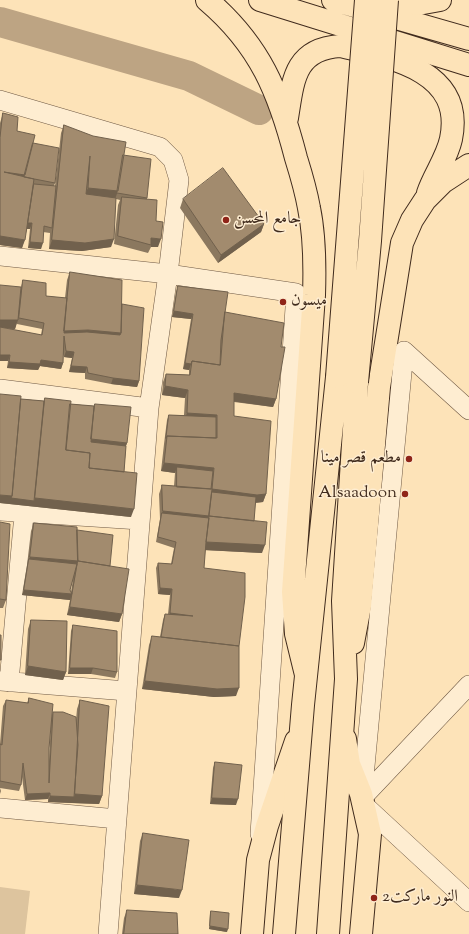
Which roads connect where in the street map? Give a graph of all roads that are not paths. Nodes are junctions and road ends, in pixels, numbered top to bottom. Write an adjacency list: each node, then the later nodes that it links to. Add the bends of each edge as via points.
1 (207, 0): 11 (main road, via 238,30 254,52 268,74)
2 (260, 0): 9 (main road)
3 (333, 0): 8 (main road)
4 (366, 0): 16 (main road, bridge)
5 (387, 0): 16 (main road, bridge, via 370,241)
6 (394, 0): 7 (main road, via 418,4)
7 (440, 0)
8 (469, 39)
9 (469, 65)
10 (0, 100): 15 (street, via 160,147 173,160 179,180)
11 (286, 120): 13 (main road, via 293,78 298,67 316,51 340,46 418,68 440,86 452,112 453,127 450,141); 23 (main road, via 309,207 315,263 293,592 296,634)
12 (469, 165): 13 (main road, via 443,182)
13 (425, 200): 24 (main road, via 412,220 402,243 379,387 360,606)
14 (0, 256): 15 (street)
15 (168, 274): 18 (street); 33 (street, via 296,293)
16 (347, 379): 23 (main road); 24 (main road, via 343,601)
17 (0, 389): 18 (street)
18 (149, 408): 22 (street)
19 (469, 410): 30 (street, via 404,351)
20 (0, 511): 21 (street)
21 (24, 514): 22 (street); 25 (street)
22 (140, 520): 27 (street)
23 (306, 675): 28 (main road)
24 (346, 679): 29 (main road)
25 (5, 682): 27 (street)
26 (469, 685): 30 (street)
27 (127, 691): 32 (street)
28 (303, 705): 33 (main road, via 296,741); 37 (main road)
29 (344, 707): 30 (main road, via 349,764); 38 (main road)
30 (363, 801): 34 (street); 39 (main road, via 370,834)
31 (0, 808): 32 (street)
32 (117, 819): 35 (street)
33 (258, 860): 36 (main road)
34 (466, 893)
35 (108, 934)
36 (252, 934)
37 (284, 934)
38 (328, 934)
39 (362, 934)

